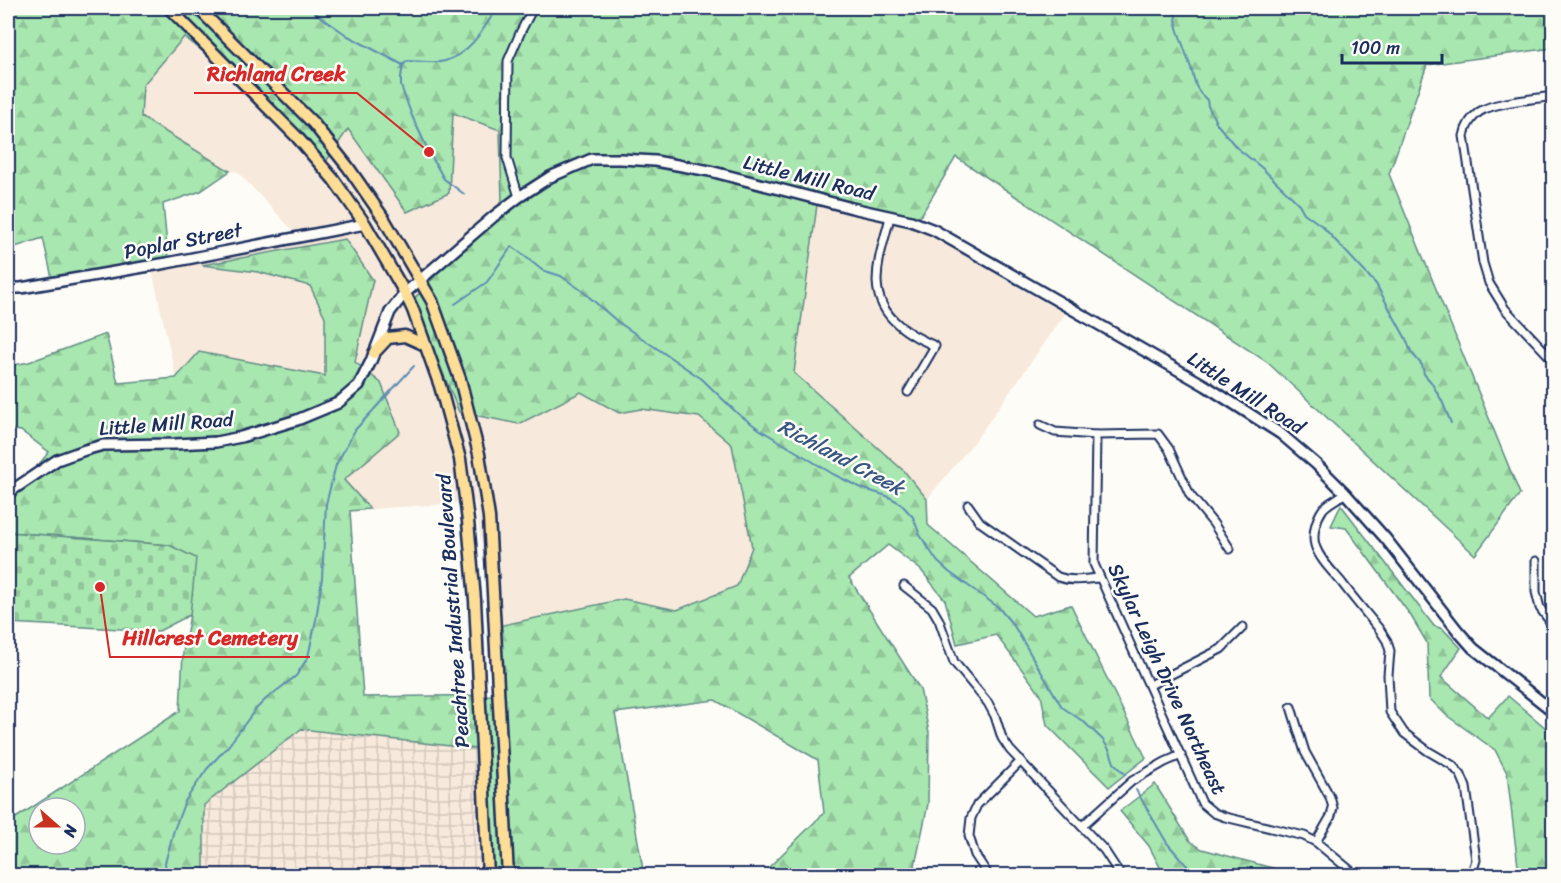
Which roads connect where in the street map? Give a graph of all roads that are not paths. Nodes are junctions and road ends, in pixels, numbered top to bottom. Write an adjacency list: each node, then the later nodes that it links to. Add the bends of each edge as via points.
1 (169, 8): 7 (main road, Peachtree Industrial Boulevard, via 297,137)
2 (198, 8): 8 (main road, Peachtree Industrial Boulevard, via 313,123 384,219)
3 (533, 8): 5 (street, via 508,61 507,158)
4 (1554, 96): 13 (street, via 1480,110 1466,126 1464,136 1483,263 1490,283 1505,309)
5 (519, 197): 6 (street, Little Mill Road, via 550,177 592,159 621,159 710,171); 8 (street, Little Mill Road)
6 (890, 217): 14 (street, via 879,261 879,299 900,326 935,346); 18 (street, Little Mill Road, via 934,230 1206,386 1281,434)
7 (365, 224): 9 (street, Poplar Street, via 167,263); 10 (main road, Peachtree Industrial Boulevard)
8 (420, 281): 10 (street, Little Mill Road); 27 (main road, Peachtree Industrial Boulevard, via 432,301 460,379 479,453 489,517)
9 (8, 288)
10 (405, 293): 11 (main road, Peachtree Industrial Boulevard); 12 (street, Little Mill Road, via 390,312)
11 (425, 345): 12 (main road, via 405,336 388,338); 28 (main road, Peachtree Industrial Boulevard, via 460,459 473,577)
12 (374, 353): 17 (street, Little Mill Road, via 358,385 338,403 314,414 216,442 103,445 57,460)
13 (1554, 361)
14 (908, 392)
15 (1040, 425): 16 (street, via 1055,432)
16 (1096, 435): 20 (street, via 1158,434 1190,495); 22 (street, Skylar Leigh Drive Northeast, via 1094,564)
17 (8, 493)
18 (1345, 493): 30 (street, Little Mill Road, via 1473,648); 40 (street, via 1330,502 1318,518 1316,547 1387,641 1390,712 1404,733 1461,775 1476,860)
19 (968, 505): 22 (street, via 980,522 1058,577)
20 (1230, 549)
21 (1536, 561): 25 (street, via 1540,608)
22 (1099, 578): 26 (street, Skylar Leigh Drive Northeast)
23 (904, 586): 32 (street, via 932,608 954,662 988,703 1002,738)
24 (1243, 627): 26 (street, via 1221,649)
25 (1554, 627)
26 (1149, 685): 31 (street, Skylar Leigh Drive Northeast)
27 (499, 697): 28 (main road); 36 (main road, Peachtree Industrial Boulevard)
28 (479, 698): 35 (main road, Peachtree Industrial Boulevard)
29 (1291, 707): 34 (street, via 1305,752 1333,808)
30 (1554, 712)
31 (1181, 755): 33 (street, via 1132,781); 34 (street, Skylar Leigh Drive Northeast, via 1202,803 1214,813)
32 (1021, 761): 33 (street); 37 (street, via 976,805 971,818 969,836 975,855)
33 (1082, 826): 38 (street)
34 (1316, 842): 39 (street, Skylar Leigh Drive Northeast)
35 (488, 876)
36 (508, 876)
37 (989, 876)
38 (1121, 876)
39 (1357, 876)
40 (1471, 876)

